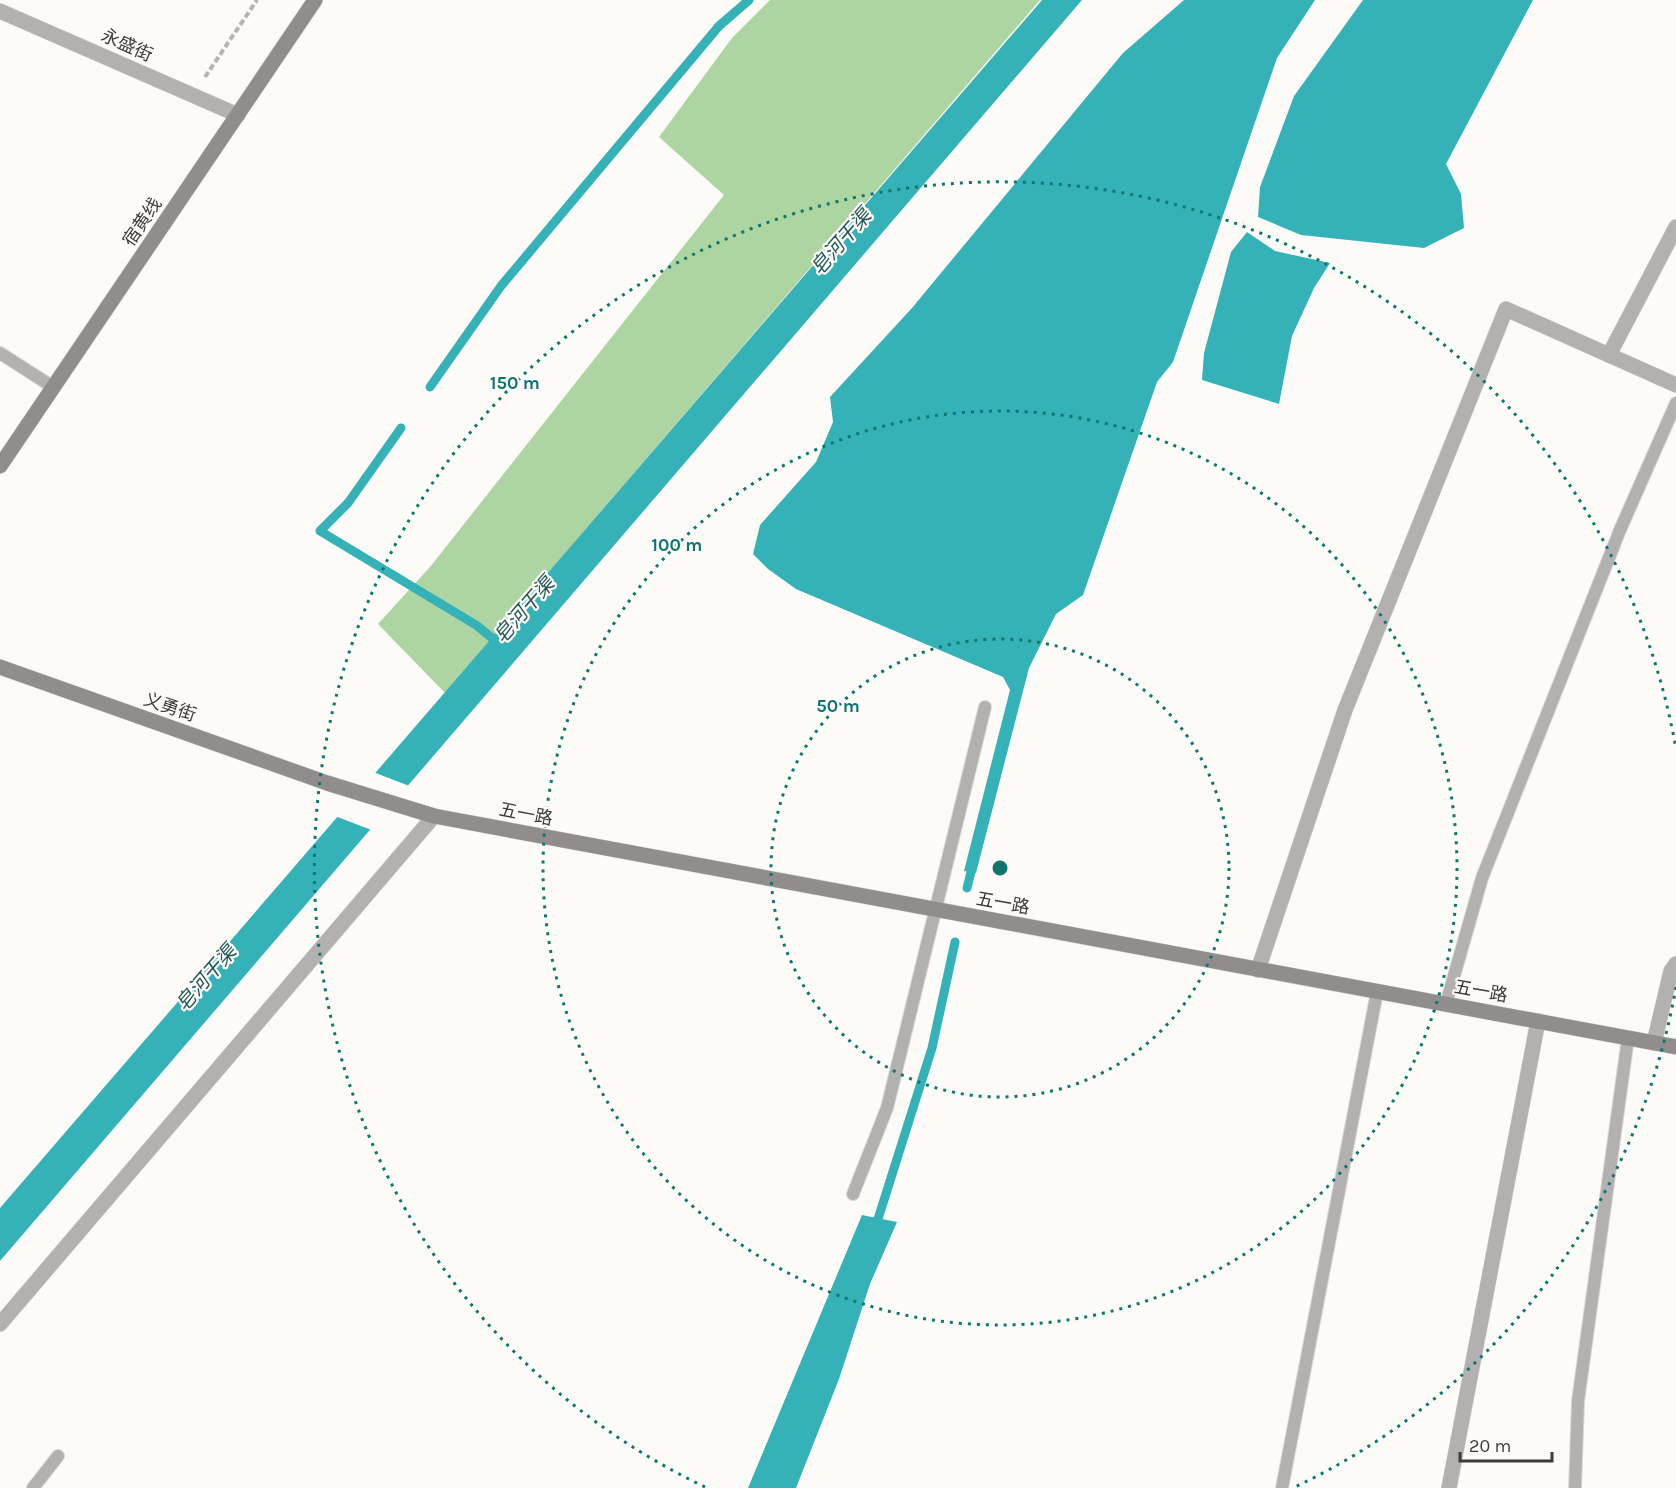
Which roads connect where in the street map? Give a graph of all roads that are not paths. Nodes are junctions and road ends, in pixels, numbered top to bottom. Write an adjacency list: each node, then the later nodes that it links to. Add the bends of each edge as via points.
1 (315, 0): 3 (street, 宿黄线)
2 (0, 11): 3 (street, 永盛街)
3 (238, 115): 8 (street, 宿黄线)
4 (1676, 227): 6 (street)
5 (0, 353): 8 (lane)
6 (1609, 355): 7 (street); 17 (street, via 1506,309 1345,710)
7 (1676, 385)
8 (53, 387): 10 (street, 宿黄线)
9 (1676, 403): 19 (lane, via 1620,530 1482,878)
10 (0, 466)
11 (0, 667): 13 (street, 义勇街)
12 (985, 707): 15 (lane)
13 (327, 783): 14 (street, 五一路)
14 (434, 816): 15 (street, 五一路); 25 (street)
15 (936, 910): 17 (street, 五一路); 24 (lane, via 887,1108)
16 (1676, 964): 22 (street)
17 (1258, 970): 18 (street, 五一路)
18 (1377, 992): 19 (street, 五一路); 28 (lane)
19 (1446, 1004): 20 (street, 五一路)
20 (1538, 1021): 21 (street, 五一路); 29 (street)
21 (1628, 1038): 22 (street, 五一路); 30 (lane, via 1578,1401)
22 (1654, 1043): 23 (street, 五一路)
23 (1676, 1047)
24 (853, 1194)
25 (0, 1324)
26 (58, 1456): 27 (lane)
27 (33, 1488)
28 (1282, 1488)
29 (1449, 1488)
30 (1575, 1488)

